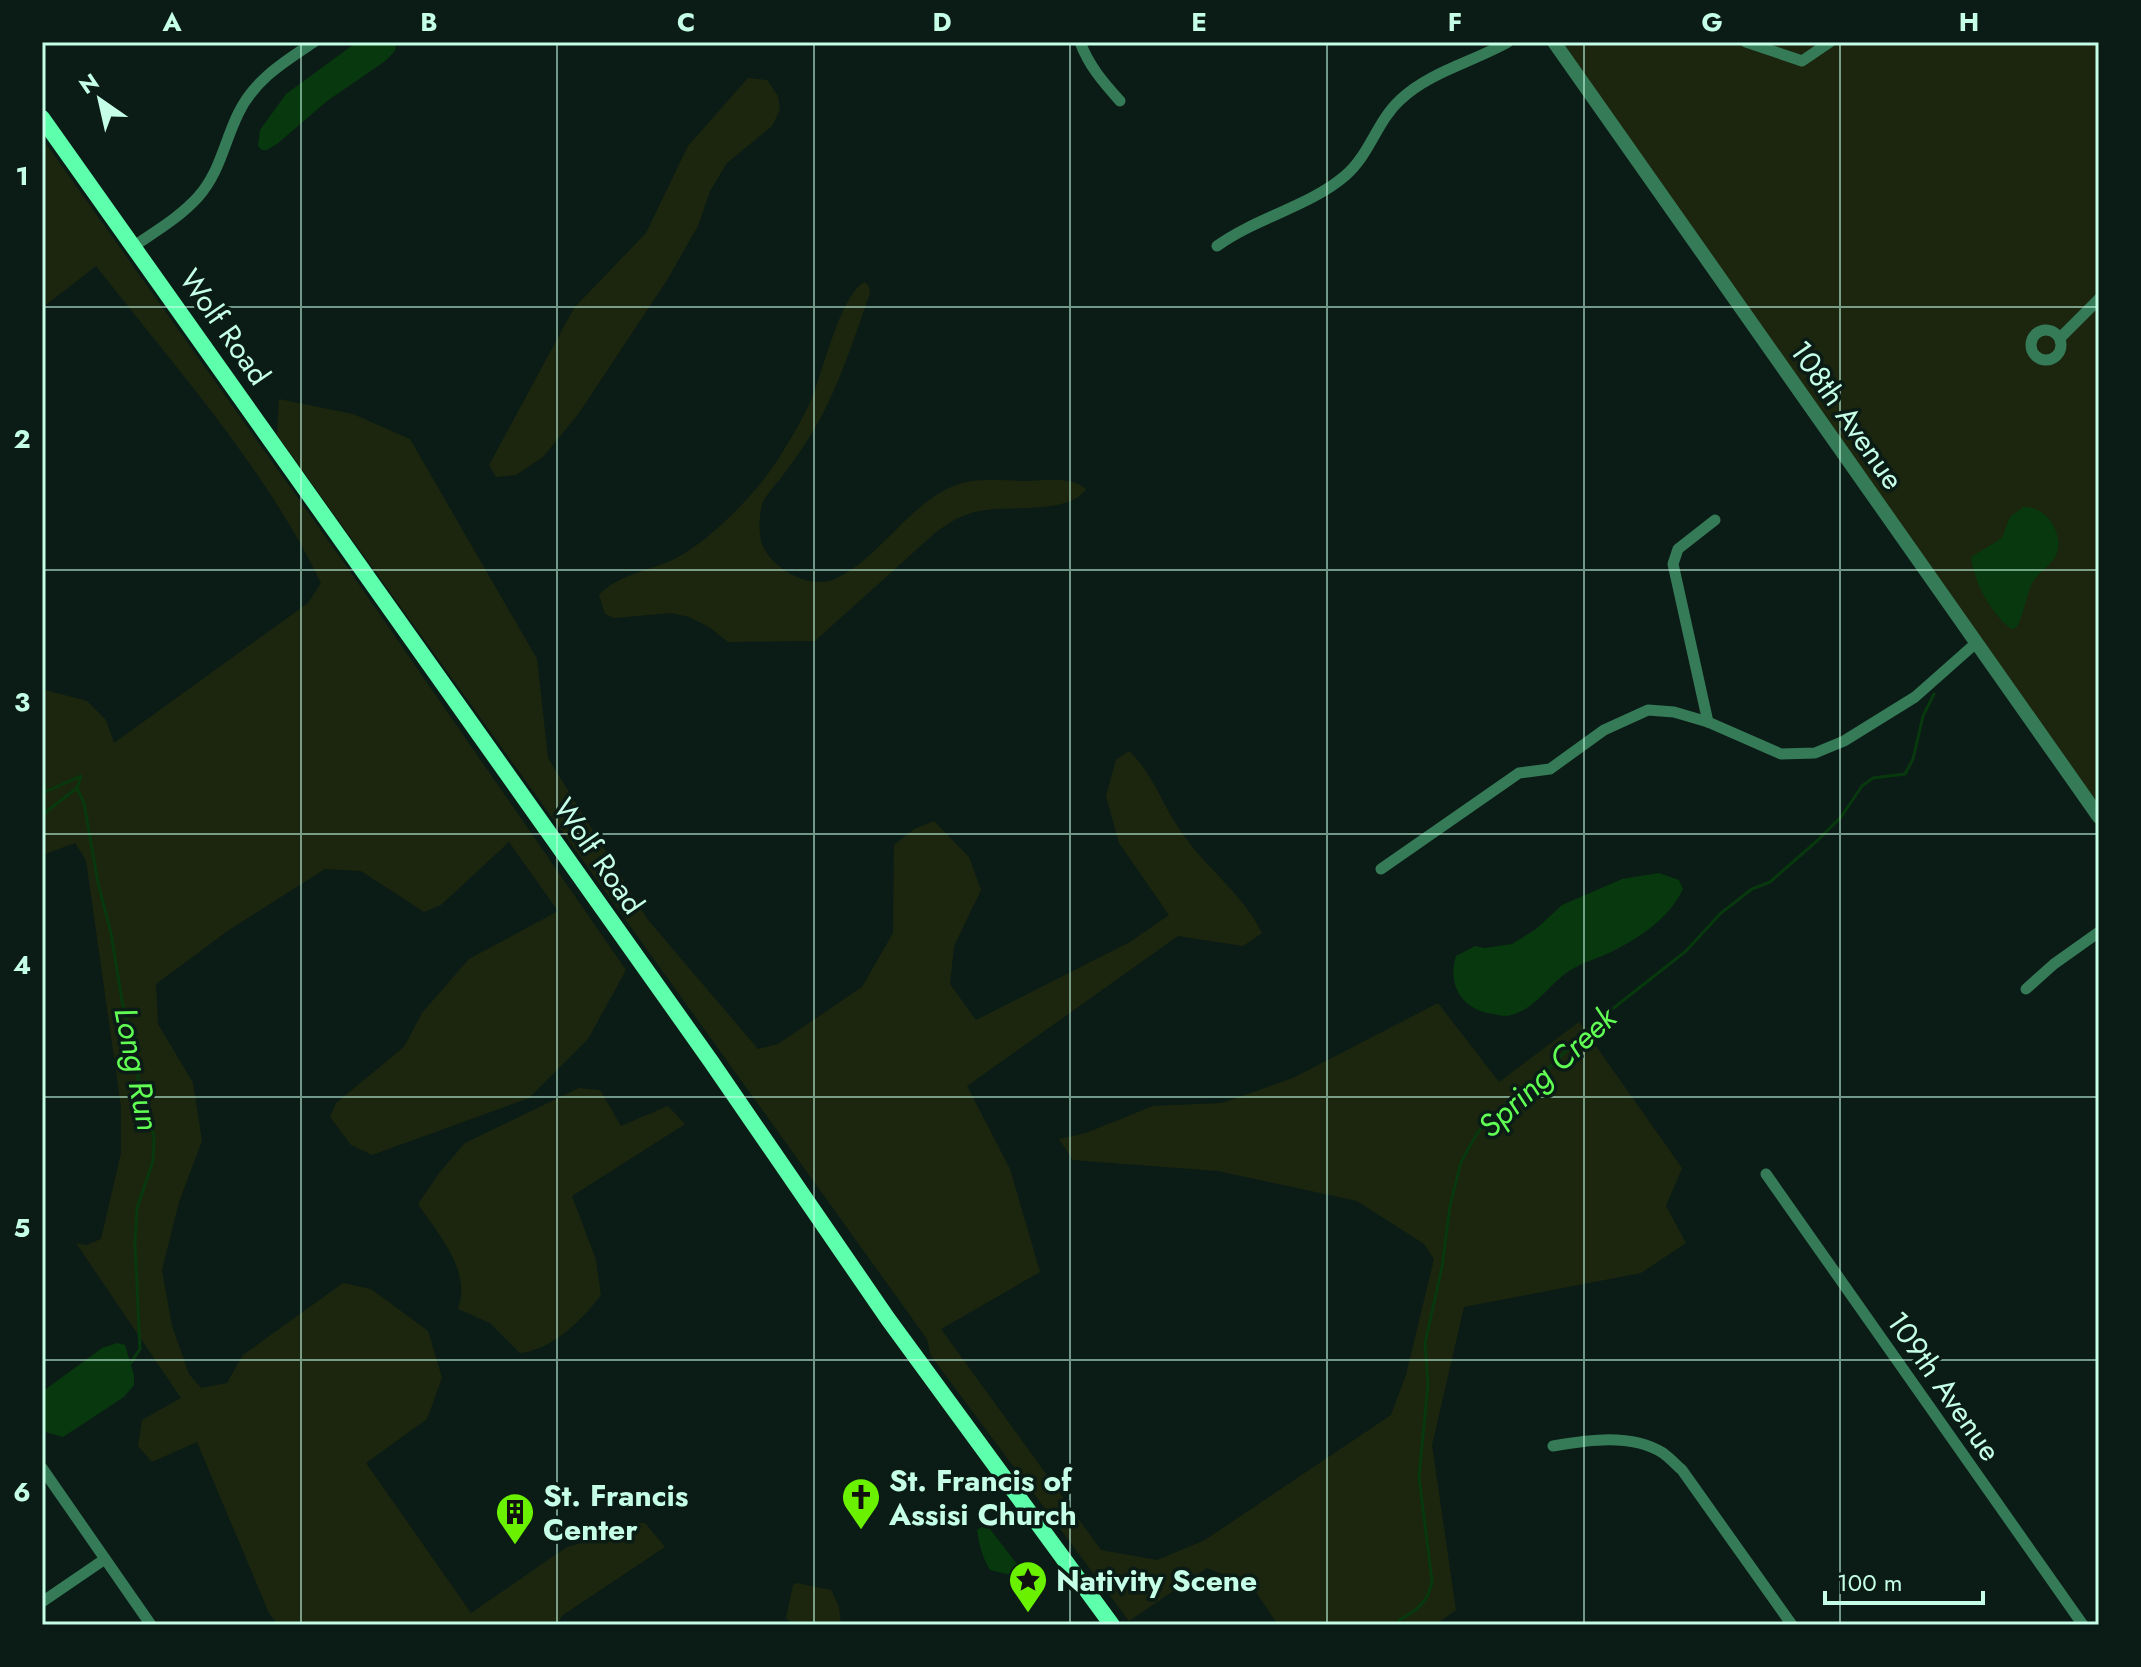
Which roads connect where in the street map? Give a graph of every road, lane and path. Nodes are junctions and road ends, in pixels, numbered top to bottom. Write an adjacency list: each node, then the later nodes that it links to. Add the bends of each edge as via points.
1 (314, 42): 9 (street, via 252,91 199,196)
2 (1080, 42): 7 (street, via 1097,75)
3 (1508, 42): 10 (street, via 1399,100 1360,160 1329,187 1240,229)
4 (1554, 42): 14 (street, 108th Avenue)
5 (1746, 42): 6 (street, via 1802,61)
6 (1830, 42)
7 (1120, 101)
8 (42, 118): 9 (main road, Wolf Road)
9 (134, 246): 25 (main road, Wolf Road)
10 (1217, 246)
11 (2099, 299): 12 (street)
12 (2060, 338)
13 (1715, 520): 15 (street, via 1678,549 1673,564)
14 (1976, 643): 15 (street, via 1915,697 1815,753 1781,754); 16 (street, 108th Avenue)
15 (1708, 722): 17 (street, via 1648,710 1604,730 1550,769 1519,773)
16 (2099, 817)
17 (1381, 869)
18 (2099, 932): 19 (street)
19 (2026, 989)
20 (1766, 1174): 28 (street, 109th Avenue)
21 (1553, 1446): 27 (street, via 1633,1442 1663,1453 1682,1470)
22 (42, 1468): 23 (street)
23 (105, 1559): 24 (street); 26 (street)
24 (42, 1602)
25 (1106, 1623)
26 (151, 1625)
27 (1792, 1625)
28 (2083, 1625)

